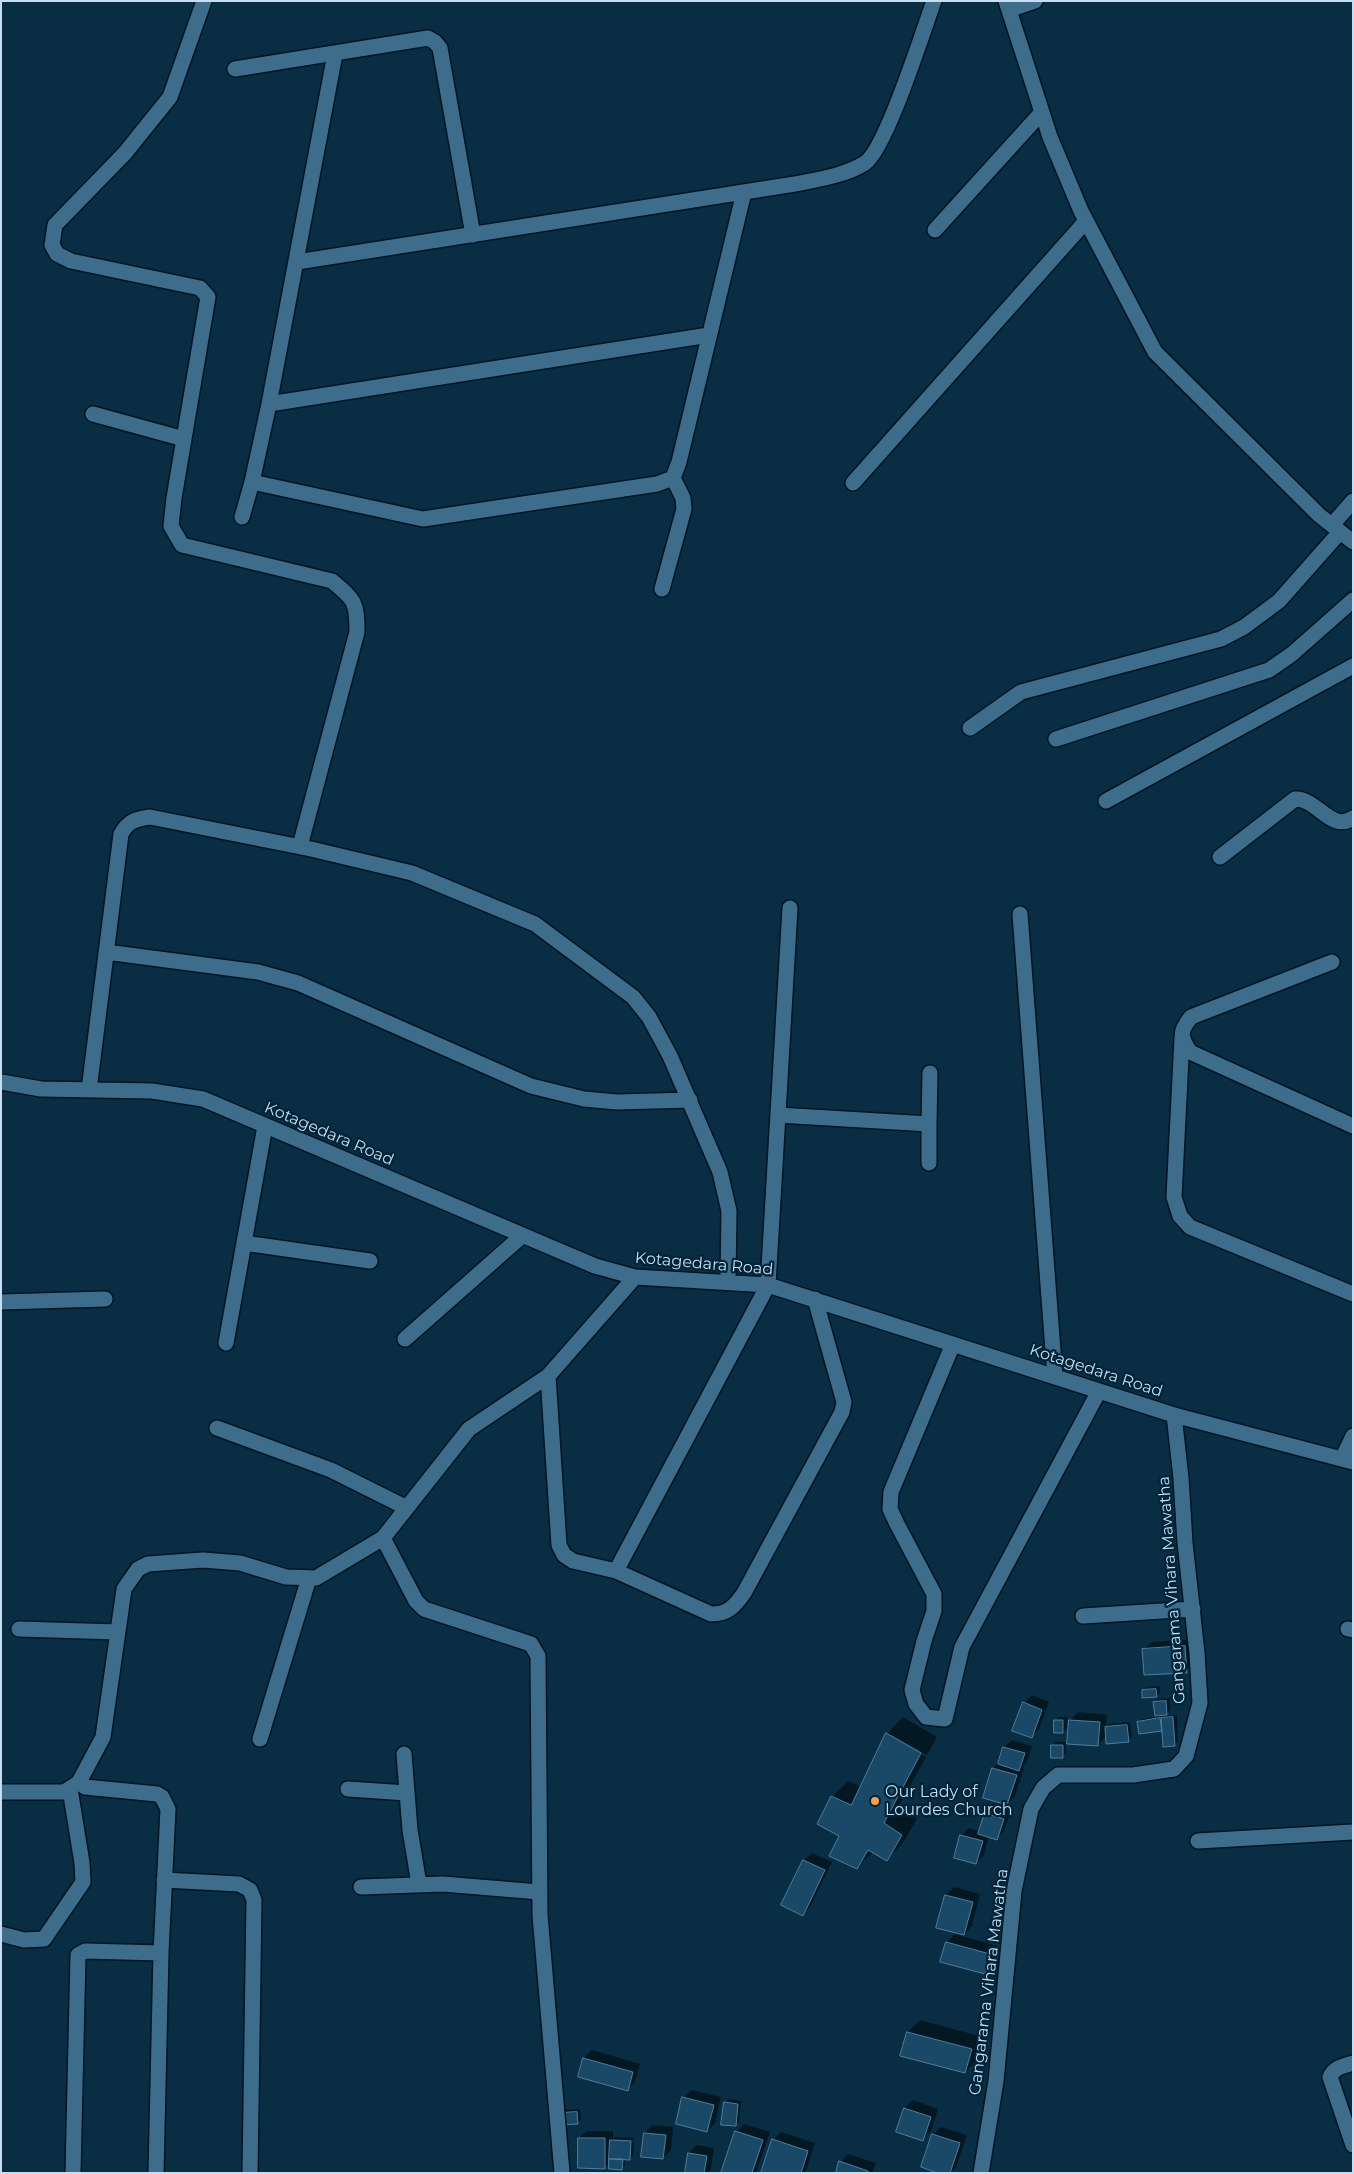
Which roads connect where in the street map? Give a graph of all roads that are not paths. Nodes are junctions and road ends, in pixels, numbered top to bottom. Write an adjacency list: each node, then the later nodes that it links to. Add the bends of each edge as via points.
1 (204, 1): 16 (street, via 170,97 126,153 55,225 52,245 57,254 71,260 200,288 208,296)
2 (934, 1): 8 (street, via 888,128 866,162 838,176)
3 (1035, 1): 4 (street)
4 (1008, 6): 7 (street)
5 (335, 54): 6 (street); 11 (street, via 428,38 440,48); 12 (street)
6 (235, 69)
7 (1042, 112): 9 (street); 10 (street)
8 (744, 192): 11 (street); 13 (street)
9 (1086, 221): 19 (street); 22 (street, via 1155,352)
10 (935, 230)
11 (473, 235): 12 (street)
12 (297, 262): 14 (street)
13 (709, 335): 14 (street); 17 (street, via 679,462)
14 (269, 404): 18 (street)
15 (93, 414): 16 (street)
16 (184, 439): 31 (street, via 171,526 182,545 332,580 351,596 357,609 357,632)
17 (672, 478): 18 (street, via 657,484 423,519); 24 (street, via 683,498 684,509)
18 (252, 482): 21 (street)
19 (853, 483)
20 (1353, 501): 22 (street)
21 (242, 517)
22 (1336, 529): 23 (street); 27 (street, via 1279,601 1244,627 1220,639 1021,692)
23 (1353, 542)
24 (662, 590)
25 (1353, 600): 28 (street, via 1269,670)
26 (1353, 666): 29 (street)
27 (970, 728)
28 (1056, 739)
29 (1106, 801)
30 (1353, 818): 32 (street, via 1344,822 1333,820 1312,803 1295,799)
31 (300, 846): 35 (street, via 150,817 134,819 121,834); 41 (street, via 412,873 535,924 633,997 649,1017)
32 (1220, 857)
33 (790, 908): 42 (street)
34 (1020, 914): 61 (street)
35 (106, 952): 40 (street); 41 (street, via 258,972 298,983 531,1086 584,1099)
36 (1332, 962): 37 (street, via 1191,1017 1183,1027)
37 (1182, 1038): 45 (street, via 1190,1052); 53 (street, via 1174,1197 1180,1216 1190,1227)
38 (930, 1073): 43 (street)
39 (1, 1082): 40 (street, Kotagedara Road, via 41,1089)
40 (89, 1090): 44 (street, Kotagedara Road, via 152,1091 203,1100)
41 (690, 1100): 51 (street, via 725,1191 729,1211)
42 (778, 1115): 43 (street); 52 (street)
43 (929, 1124): 46 (street)
44 (265, 1126): 47 (street, Kotagedara Road); 48 (street)
45 (1353, 1126)
46 (929, 1163)
47 (523, 1235): 50 (street, Kotagedara Road, via 595,1266); 57 (street)
48 (244, 1242): 49 (street); 58 (street)
49 (370, 1261)
50 (635, 1277): 51 (street, Kotagedara Road); 60 (street)
51 (728, 1282): 52 (street, Kotagedara Road)
52 (768, 1285): 55 (street, Kotagedara Road); 69 (street)
53 (1353, 1294)
54 (105, 1299): 56 (street)
55 (815, 1299): 59 (street, Kotagedara Road); 69 (street, via 844,1402 842,1412 734,1608 722,1614 711,1614)
56 (1, 1302)
57 (405, 1339)
58 (226, 1343)
59 (953, 1344): 61 (street, Kotagedara Road); 62 (street, via 891,1492 890,1509 934,1594 934,1611 912,1690 916,1704 926,1717 945,1719 962,1647)
60 (548, 1376): 67 (street, via 469,1429); 69 (street, via 559,1545 564,1555 573,1561)
61 (1056, 1377): 62 (street, Kotagedara Road)
62 (1099, 1391): 63 (street, Kotagedara Road)
63 (1174, 1415): 66 (street, Kotagedara Road); 71 (street, Gangarama Vihara Mawatha)
64 (217, 1428): 67 (street, via 331,1470)
65 (1353, 1436): 66 (street)
66 (1348, 1461)
67 (408, 1508): 68 (street)
68 (383, 1538): 70 (street, via 316,1578); 86 (street, via 416,1601 424,1609 531,1644 538,1656)
69 (616, 1570)
70 (309, 1578): 74 (street, via 286,1577 240,1563 203,1560 148,1564 138,1569 124,1589); 75 (street)
71 (1193, 1609): 72 (street); 95 (street, Gangarama Vihara Mawatha, via 1200,1703 1186,1756 1174,1769 1133,1776 1058,1775 1043,1788 1031,1809 1014,1891 996,2081)
72 (1083, 1616)
73 (19, 1629): 74 (street)
74 (118, 1632): 77 (street, via 102,1737)
75 (260, 1740)
76 (404, 1754): 80 (street)
77 (74, 1786): 79 (street, via 57,1793); 83 (street, via 162,1797 168,1809); 87 (street, via 83,1882 44,1939 24,1940)
78 (348, 1789): 80 (street)
79 (1, 1792)
80 (407, 1793): 84 (street)
81 (1353, 1832): 82 (street)
82 (1198, 1841)
83 (164, 1880): 88 (street); 93 (street, via 239,1884 250,1890 254,1900)
84 (419, 1884): 85 (street); 86 (street)
85 (361, 1887)
86 (539, 1892): 94 (street)
87 (1, 1934)
88 (161, 1953): 91 (street, via 85,1951 78,1955); 92 (street)
89 (1353, 2063): 90 (street, via 1338,2068 1330,2077)
90 (1353, 2145)
91 (72, 2173)
92 (156, 2173)
93 (250, 2173)
94 (562, 2173)
95 (981, 2173)

